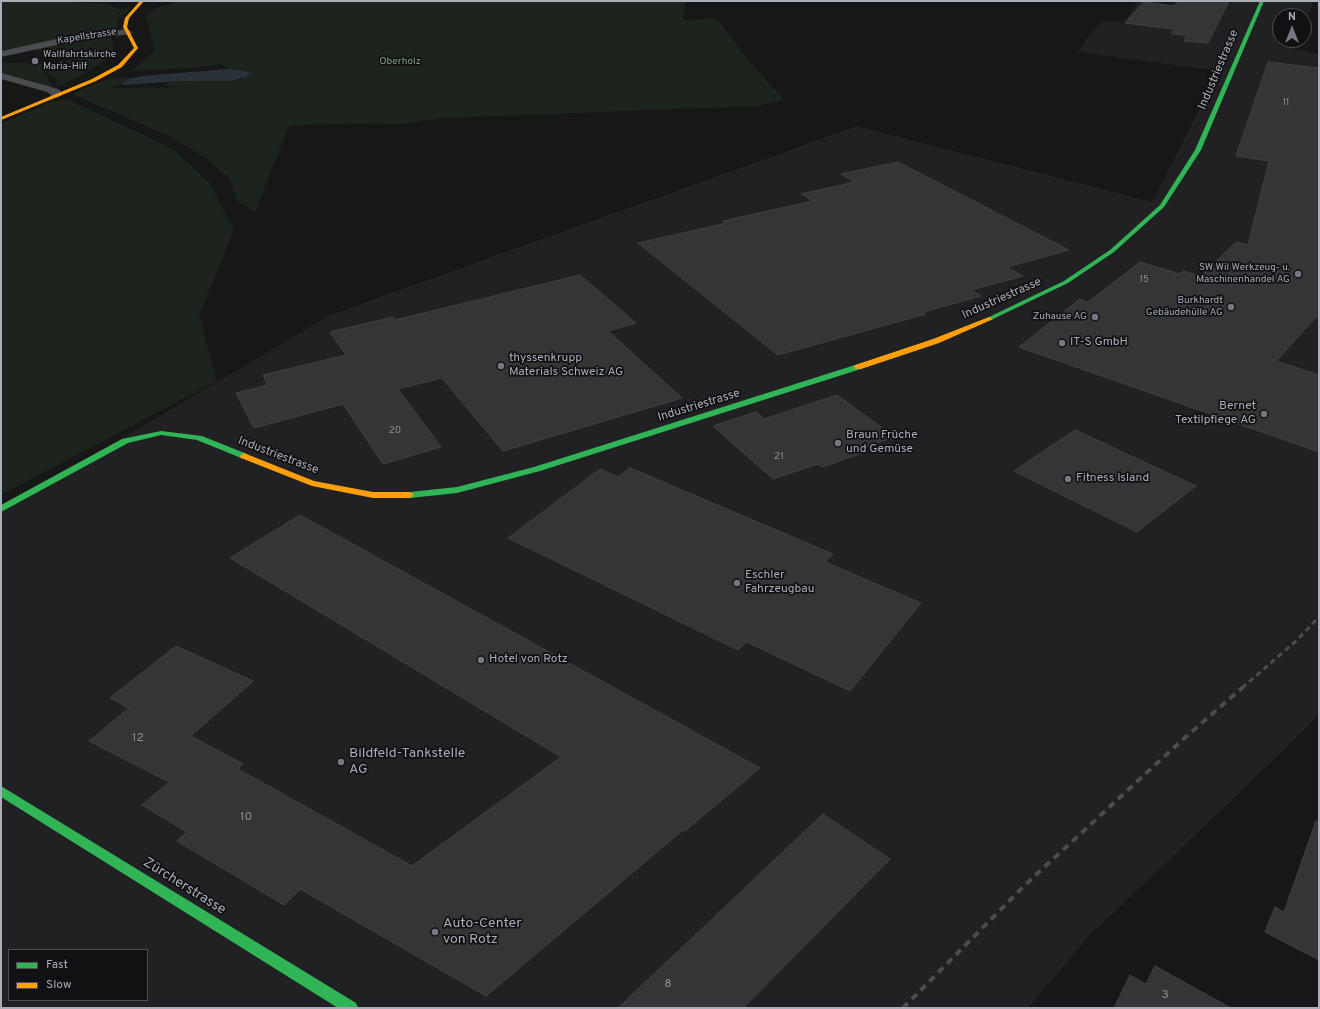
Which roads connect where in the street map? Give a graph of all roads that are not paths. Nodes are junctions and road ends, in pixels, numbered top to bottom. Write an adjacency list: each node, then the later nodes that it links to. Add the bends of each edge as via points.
1 (142, 1): 3 (street, via 127,18)
2 (1262, 1): 8 (street, Industriestrasse, via 1198,150 1162,206 1112,252 1066,282 1012,309 936,341 537,469 457,490 418,495 374,495 312,483 199,438 161,433 125,442)
3 (127, 32): 4 (street, Kapellstrasse, via 68,40); 6 (street, via 136,48 120,66 94,80)
4 (1, 54)
5 (1, 76): 6 (street, via 51,90 56,92)
6 (56, 95): 7 (street)
7 (1, 119)
8 (1, 509)
9 (1, 791): 10 (street, Zürcherstrasse)
10 (352, 1008)

